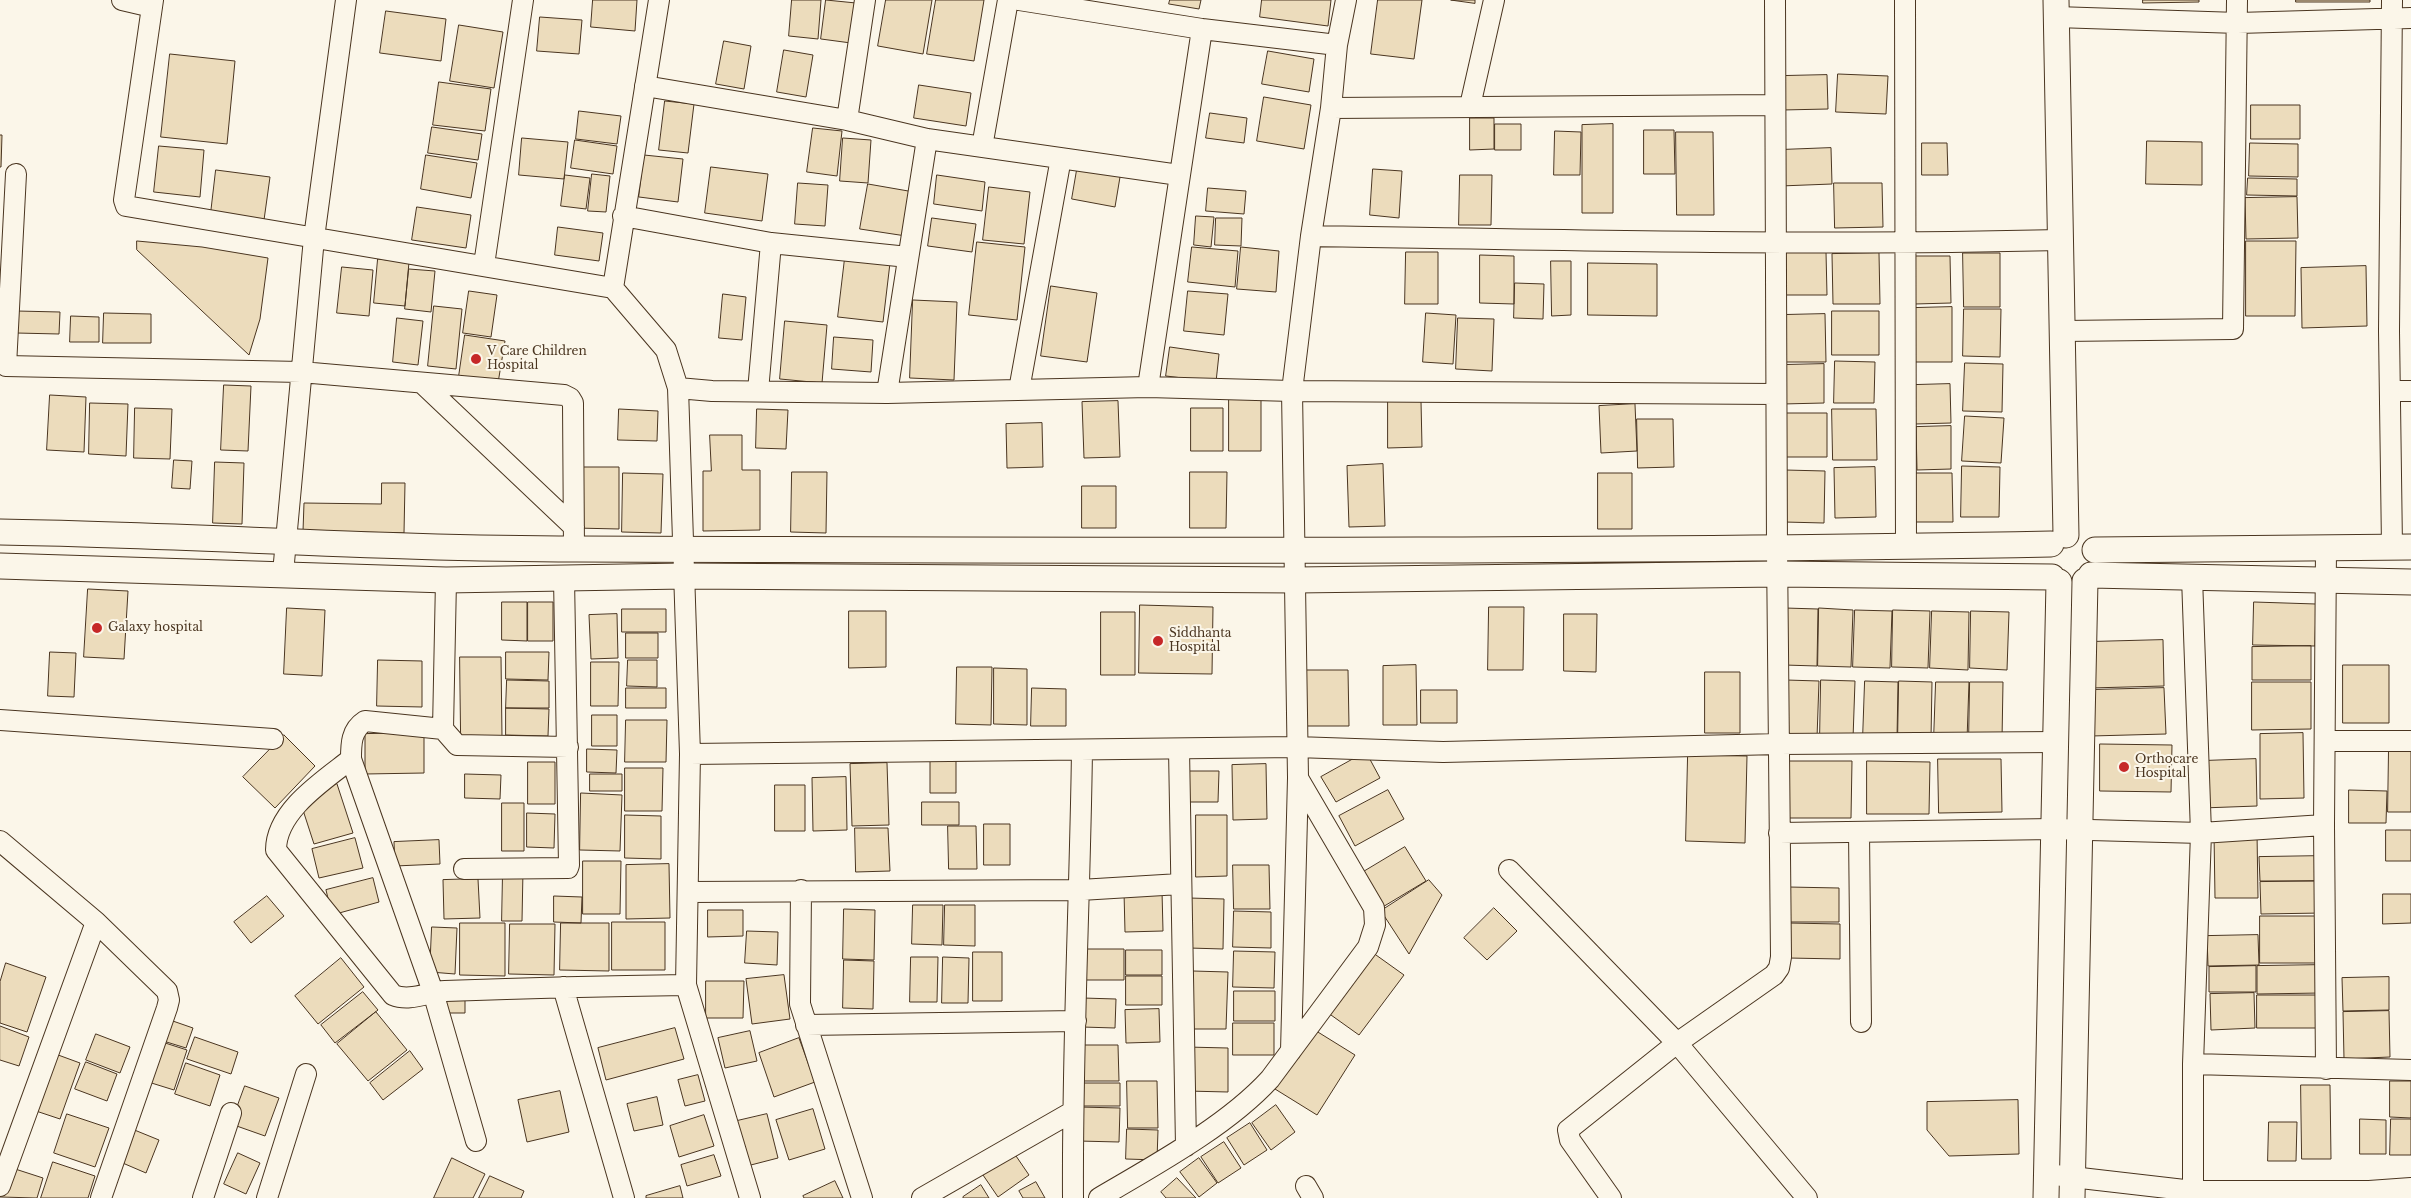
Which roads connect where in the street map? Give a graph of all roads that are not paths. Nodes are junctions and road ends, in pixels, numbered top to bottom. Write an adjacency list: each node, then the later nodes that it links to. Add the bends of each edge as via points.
1 (122, 0): 13 (street)
2 (346, 0): 31 (street)
3 (523, 0): 37 (street)
4 (659, 0): 19 (street)
5 (865, 0): 23 (street)
6 (1008, 0): 25 (street)
7 (1019, 0): 17 (street)
8 (1346, 0): 18 (street)
9 (1494, 0): 21 (street)
10 (1775, 0): 20 (street)
11 (1905, 0): 35 (street)
12 (2237, 0): 16 (street)
13 (152, 3): 31 (street, via 126,206)
14 (2056, 9): 16 (street); 32 (street)
15 (2398, 12): 16 (street); 48 (street)
16 (2238, 23): 39 (street, via 2233,329)
17 (1202, 28): 18 (street); 28 (street)
18 (1337, 45): 22 (street)
19 (645, 86): 23 (street); 29 (street)
20 (1775, 105): 21 (street); 34 (street)
21 (1470, 106): 22 (street)
22 (1331, 108): 30 (street)
23 (847, 120): 24 (street)
24 (927, 139): 25 (street); 36 (street)
25 (982, 148): 26 (street)
26 (1061, 158): 28 (street); 45 (street)
27 (16, 174): 40 (street)
28 (1179, 175): 43 (street)
29 (623, 216): 33 (street); 38 (street)
30 (1311, 236): 34 (street); 47 (street)
31 (314, 238): 37 (street); 41 (street)
32 (2061, 240): 35 (street); 39 (street)
33 (770, 243): 36 (street); 46 (street)
34 (1776, 244): 35 (street); 51 (street)
35 (1907, 244): 56 (street)
36 (908, 257): 50 (street)
37 (484, 265): 38 (street)
38 (613, 288): 44 (street, via 666,350)
39 (2063, 331): 54 (street)
40 (3, 366): 41 (street)
41 (301, 372): 42 (street); 55 (street)
42 (422, 383): 53 (street); 53 (street, via 570,398 573,403)
43 (1148, 387): 45 (street); 47 (street)
44 (678, 388): 46 (street); 58 (street)
45 (1019, 390): 50 (street)
46 (758, 391): 50 (street)
47 (1292, 391): 51 (street); 62 (street)
48 (2390, 391): 49 (street); 57 (street)
49 (2411, 391)
50 (887, 393)
51 (1776, 394): 60 (street)
52 (0, 532): 55 (street, via 130,534)
53 (574, 538): 55 (street); 58 (street)
54 (2058, 539): 56 (street); 61 (street, via 2083,537); 73 (street, via 2045,561)
55 (286, 542): 64 (street)
56 (1906, 546): 60 (street)
57 (2402, 547): 59 (street)
58 (683, 548): 62 (street); 66 (street)
59 (2326, 548): 61 (street); 70 (street)
60 (1777, 549): 62 (street); 65 (street)
61 (2095, 550): 69 (street, via 2097,558)
62 (1296, 552): 72 (street)
63 (0, 566): 64 (street)
64 (283, 573): 71 (street)
65 (1778, 574): 72 (street); 73 (street); 81 (street)
66 (684, 576): 68 (street); 72 (street); 86 (street)
67 (2192, 577): 69 (street); 70 (street); 93 (street)
68 (564, 578): 71 (street); 82 (street)
69 (2088, 578): 73 (street, via 2077,584); 91 (street)
70 (2325, 579): 74 (street); 78 (street)
71 (446, 580): 76 (street)
72 (1296, 580): 83 (street)
73 (2056, 580): 79 (street)
74 (2411, 582)
75 (0, 720): 77 (street)
76 (443, 729): 82 (street, via 457,745); 87 (street, via 365,721 353,733)
77 (273, 739)
78 (2325, 741): 80 (street); 89 (street)
79 (2056, 742): 81 (street); 90 (street)
80 (2411, 742)
81 (1779, 744): 83 (street, via 1443,752); 94 (street)
82 (568, 747): 96 (street, via 568,868)
83 (1296, 747): 84 (street); 88 (street)
84 (1180, 749): 85 (street); 98 (street)
85 (1082, 750): 86 (street); 100 (street)
86 (690, 754): 101 (street)
87 (350, 759): 105 (street); 105 (street, via 307,793 282,827 276,840 276,850 393,995 408,998)
88 (1298, 778): 110 (street); 110 (street, via 1374,908 1375,925 1368,947)
89 (2324, 825): 93 (street); 112 (street)
90 (2054, 829): 91 (street); 92 (street); 120 (street)
91 (2079, 830): 93 (street); 121 (street)
92 (1859, 832): 94 (street); 107 (street)
93 (2201, 832): 111 (street)
94 (1779, 833): 109 (street, via 1779,968 1774,975)
95 (0, 841): 102 (street)
96 (464, 869)
97 (1509, 870): 109 (street)
98 (1180, 884): 100 (street); 118 (street)
99 (800, 890): 100 (street); 101 (street); 108 (street, via 800,1004)
100 (1080, 890): 106 (street)
101 (689, 892): 103 (street)
102 (96, 922): 119 (street); 127 (street, via 167,991 168,1000)
103 (686, 986): 104 (street); 131 (street)
104 (563, 987): 105 (street); 130 (street)
105 (433, 992): 117 (street)
106 (1076, 1020): 108 (street); 115 (street)
107 (1861, 1022)
108 (806, 1025): 132 (street)
109 (1677, 1042): 126 (street, via 1568,1130 1570,1140); 136 (street)
110 (1291, 1051): 118 (street, via 1257,1093)
111 (2193, 1064): 112 (street); 123 (street)
112 (2326, 1069): 113 (street)
113 (2411, 1070)
114 (306, 1074): 129 (street)
115 (1072, 1112): 133 (street); 134 (street)
116 (231, 1113): 128 (street)
117 (476, 1141)
118 (1186, 1146): 135 (street)
119 (0, 1186)
120 (2046, 1186): 121 (street)
121 (2072, 1187): 123 (street)
122 (2411, 1188): 125 (street)
123 (2193, 1194): 124 (street)
124 (2257, 1194): 125 (street)
125 (2369, 1195)
126 (1607, 1197)
127 (100, 1198)
128 (203, 1198)
129 (267, 1198)
130 (624, 1198)
131 (750, 1198)
132 (862, 1198)
133 (922, 1198)
134 (1073, 1198)
135 (1099, 1198)
136 (1807, 1198)

